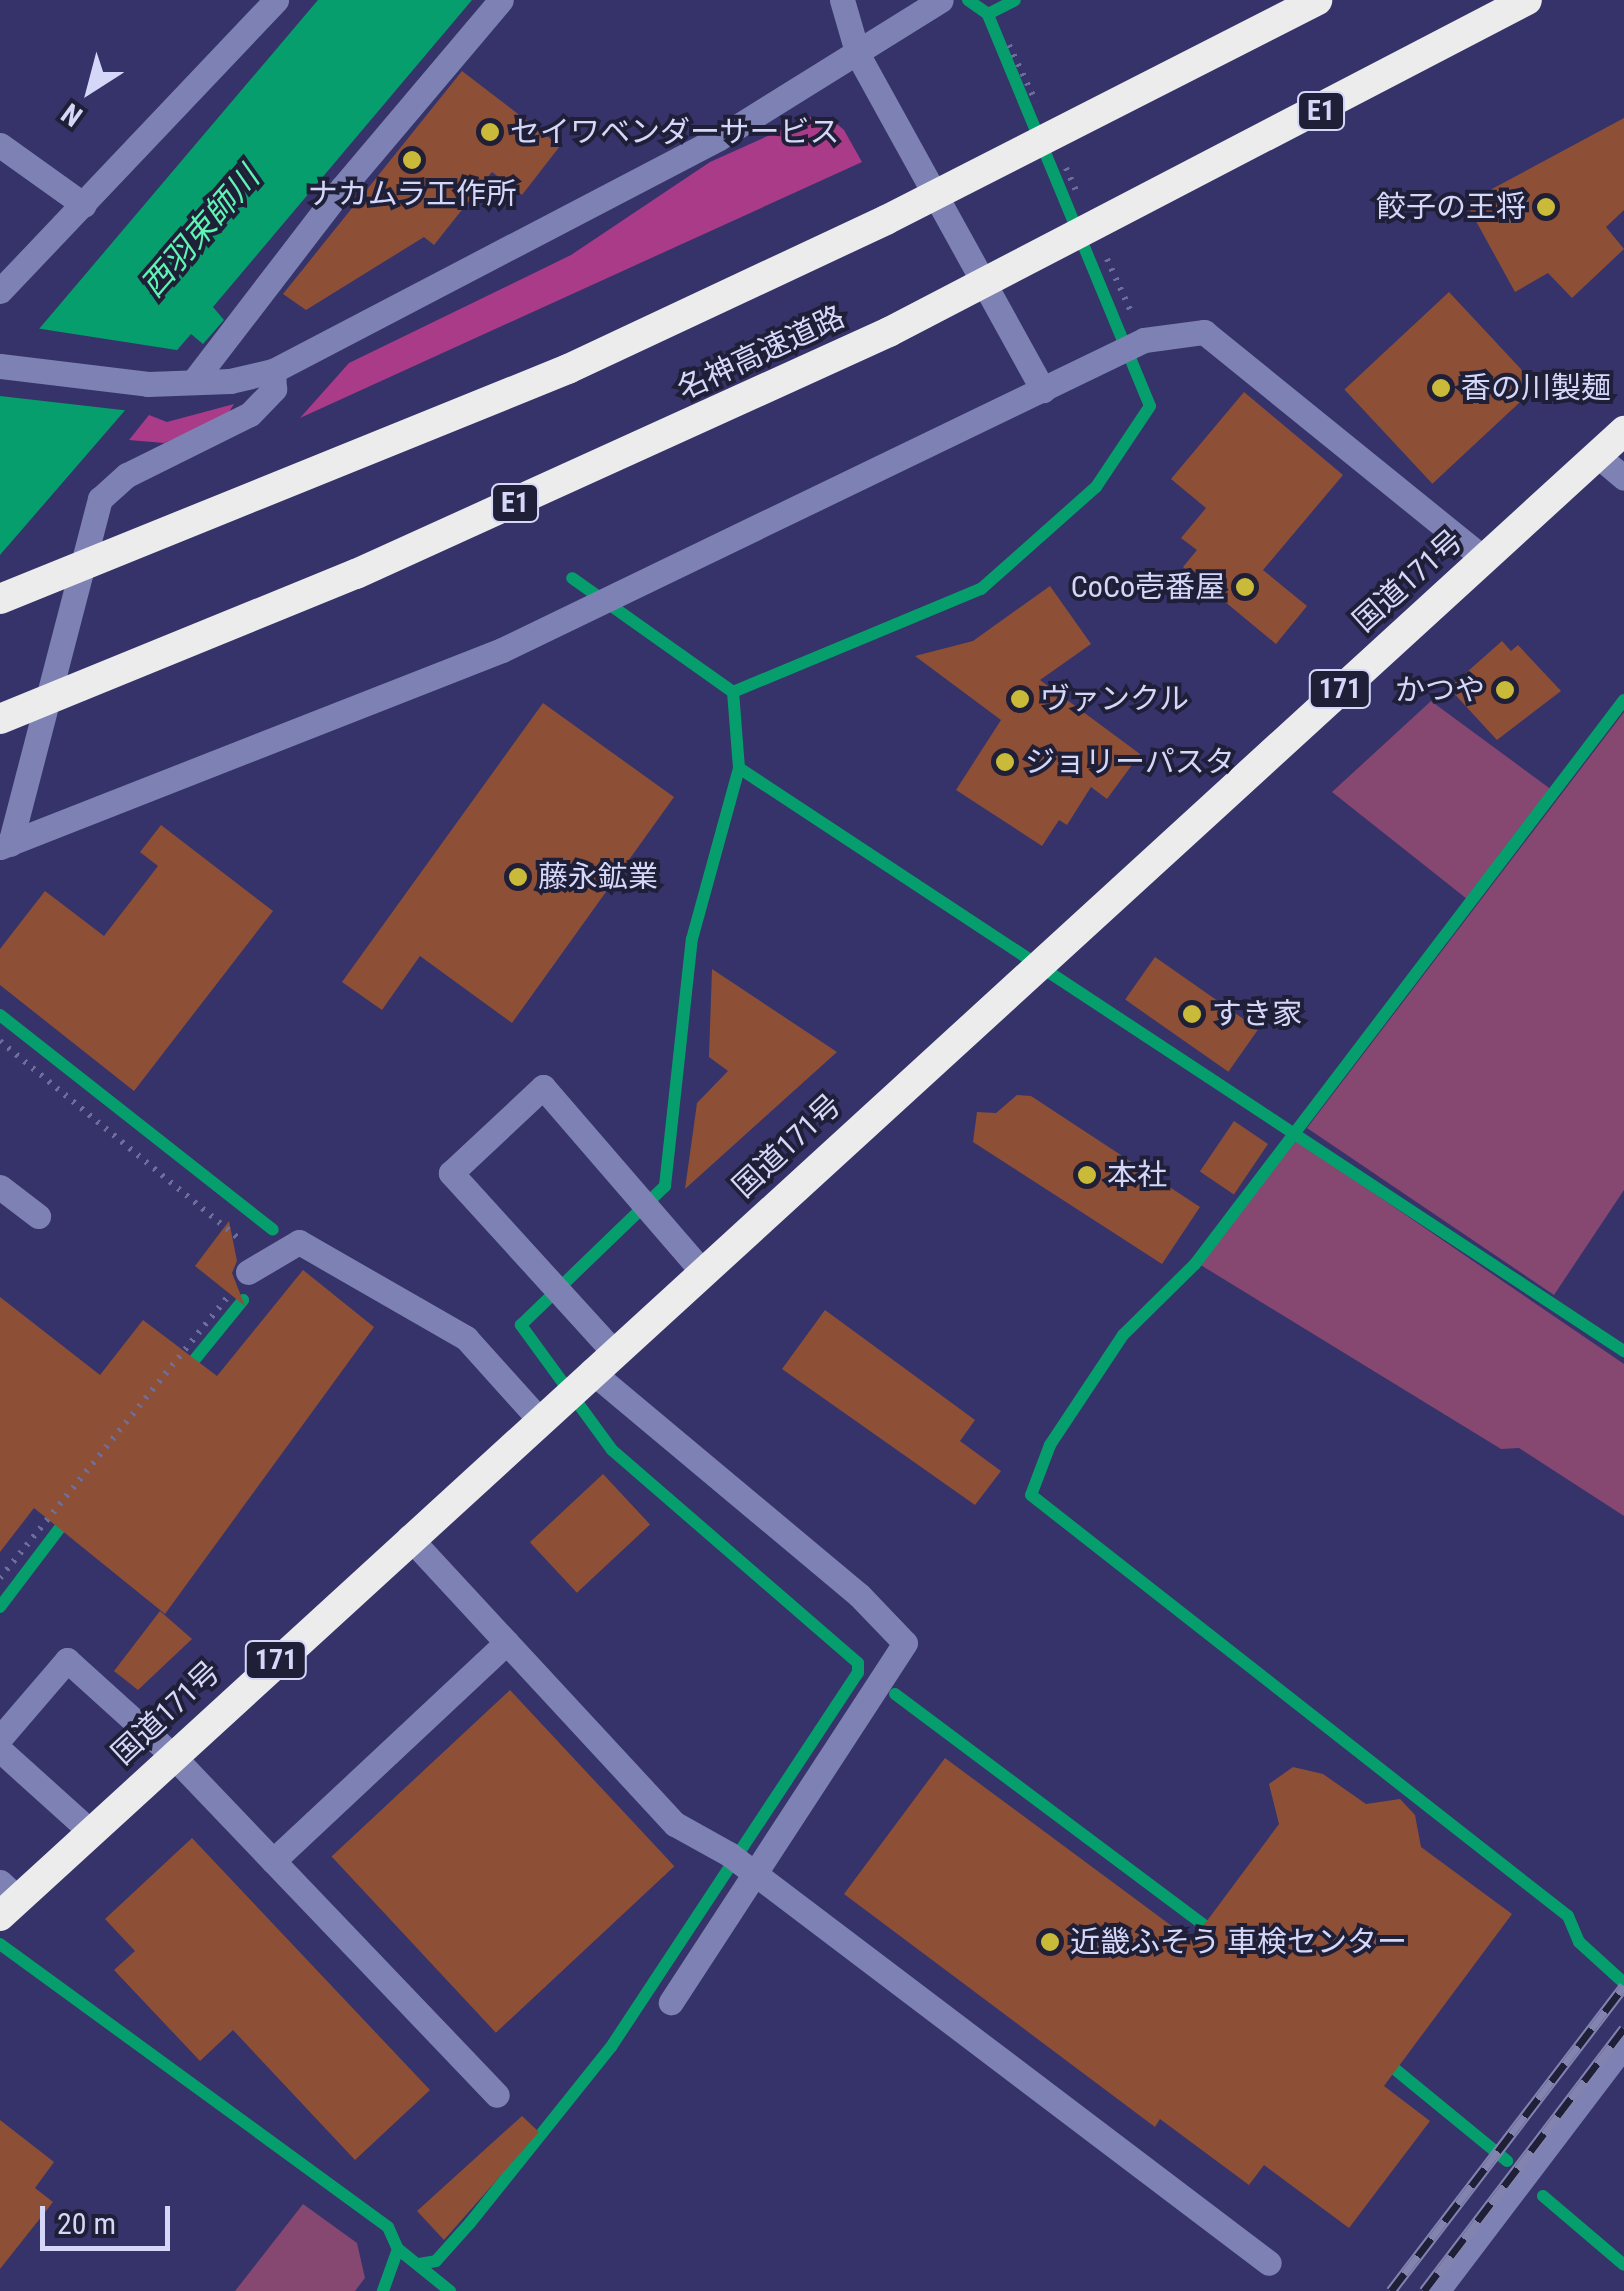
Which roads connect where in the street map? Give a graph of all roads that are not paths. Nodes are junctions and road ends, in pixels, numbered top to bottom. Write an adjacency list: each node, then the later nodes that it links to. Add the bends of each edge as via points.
1 (276, 0): 9 (street)
2 (500, 0): 13 (street, via 342,188)
3 (842, 0): 7 (street)
4 (1317, 0): 19 (highway, via 886,220 568,369)
5 (1528, 0): 20 (highway, 名神高速道路 / E1, via 936,308 513,504)
6 (939, 1): 7 (street)
7 (858, 55): 12 (street, via 720,138); 14 (street)
8 (0, 145): 9 (street)
9 (84, 205): 10 (street)
10 (0, 292)
11 (4, 366): 13 (street, via 148,384)
12 (273, 371): 13 (street); 21 (street, via 274,389 250,414 127,475 100,499)
13 (194, 382)
14 (1043, 390): 18 (street, via 1144,340 1204,332); 21 (street, via 586,612 254,752)
15 (1624, 431): 16 (highway, 国道171号 / 171)
16 (1598, 456): 17 (street); 18 (highway, 国道171号 / 171)
17 (1624, 478)
18 (1484, 559): 25 (highway, 国道171号 / 171)
19 (0, 599)
20 (2, 718)
21 (5, 846)
22 (0, 1186): 23 (street)
23 (38, 1216)
24 (248, 1272): 27 (street, via 299,1242 466,1338)
25 (702, 1272): 26 (highway, 国道171号 / 171); 26 (street, via 543,1086 450,1173 568,1301)
26 (602, 1361): 27 (highway, 国道171号 / 171); 35 (street, via 905,1643)
27 (546, 1412): 28 (highway, 国道171号 / 171)
28 (409, 1536): 29 (street); 32 (highway, 国道171号 / 171)
29 (507, 1642): 34 (street); 35 (street, via 676,1824)
30 (0, 1738): 32 (street, via 67,1660)
31 (0, 1750): 33 (street)
32 (172, 1755): 33 (highway, 国道171号 / 171); 34 (street)
33 (90, 1831): 36 (highway, 国道171号 / 171)
34 (273, 1861): 39 (street)
35 (740, 1863): 37 (street); 40 (street)
36 (6, 1899)
37 (671, 2002)
38 (1624, 2045): 41 (street)
39 (497, 2095)
40 (1269, 2263)
41 (1437, 2291)

